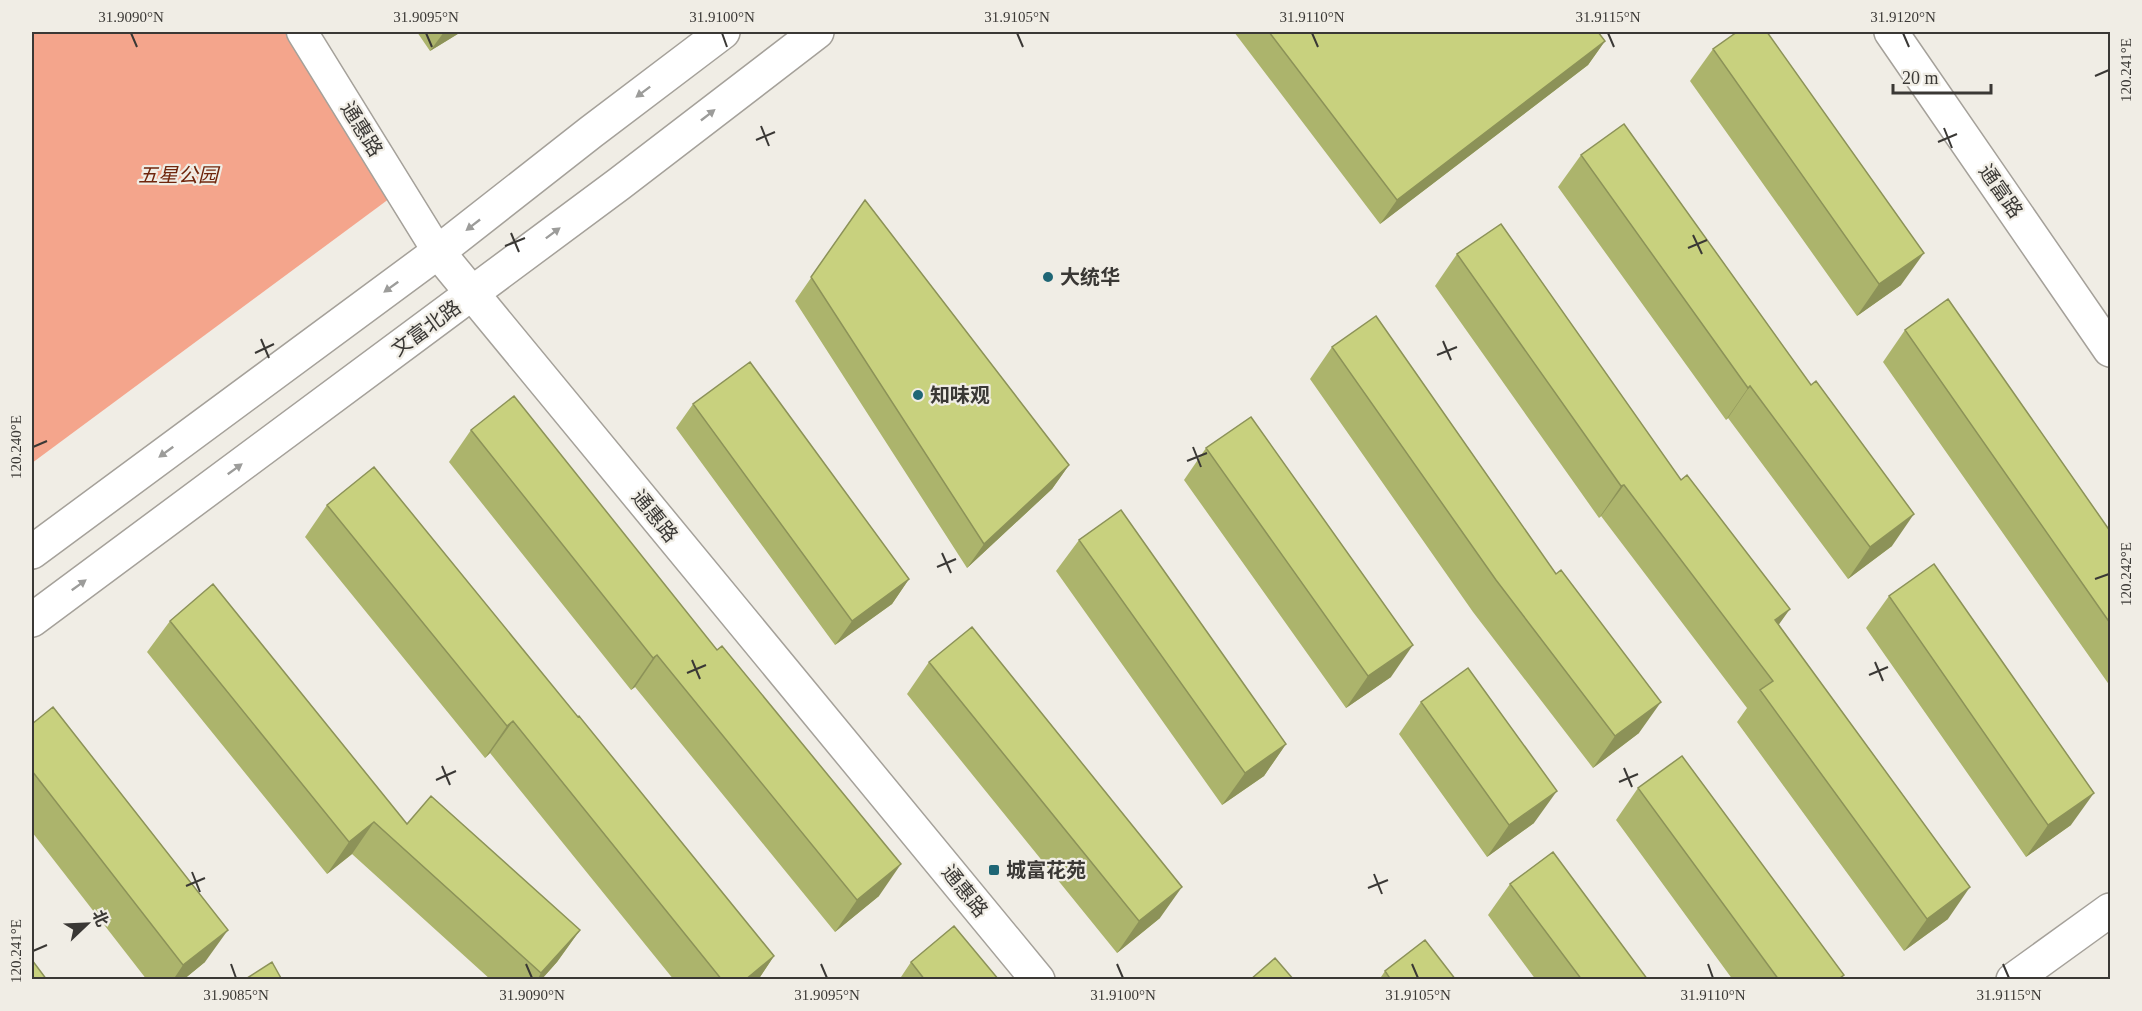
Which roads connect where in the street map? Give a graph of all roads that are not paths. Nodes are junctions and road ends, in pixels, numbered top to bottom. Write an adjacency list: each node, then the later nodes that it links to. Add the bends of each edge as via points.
1 (302, 32): 5 (street, 通惠路)
2 (723, 32): 5 (main road, one-way to 5)
3 (817, 32): 6 (main road, 文富北路, one-way to 3)
4 (1891, 32): 7 (main road, 通富路)
5 (438, 252): 6 (main road, 通惠路); 8 (main road, one-way to 8)
6 (472, 294): 9 (main road, 文富北路, one-way to 6); 11 (main road, 通惠路)
7 (2110, 350)
8 (32, 552)
9 (32, 620)
10 (2110, 910): 12 (main road)
11 (1038, 980)
12 (2013, 980)

